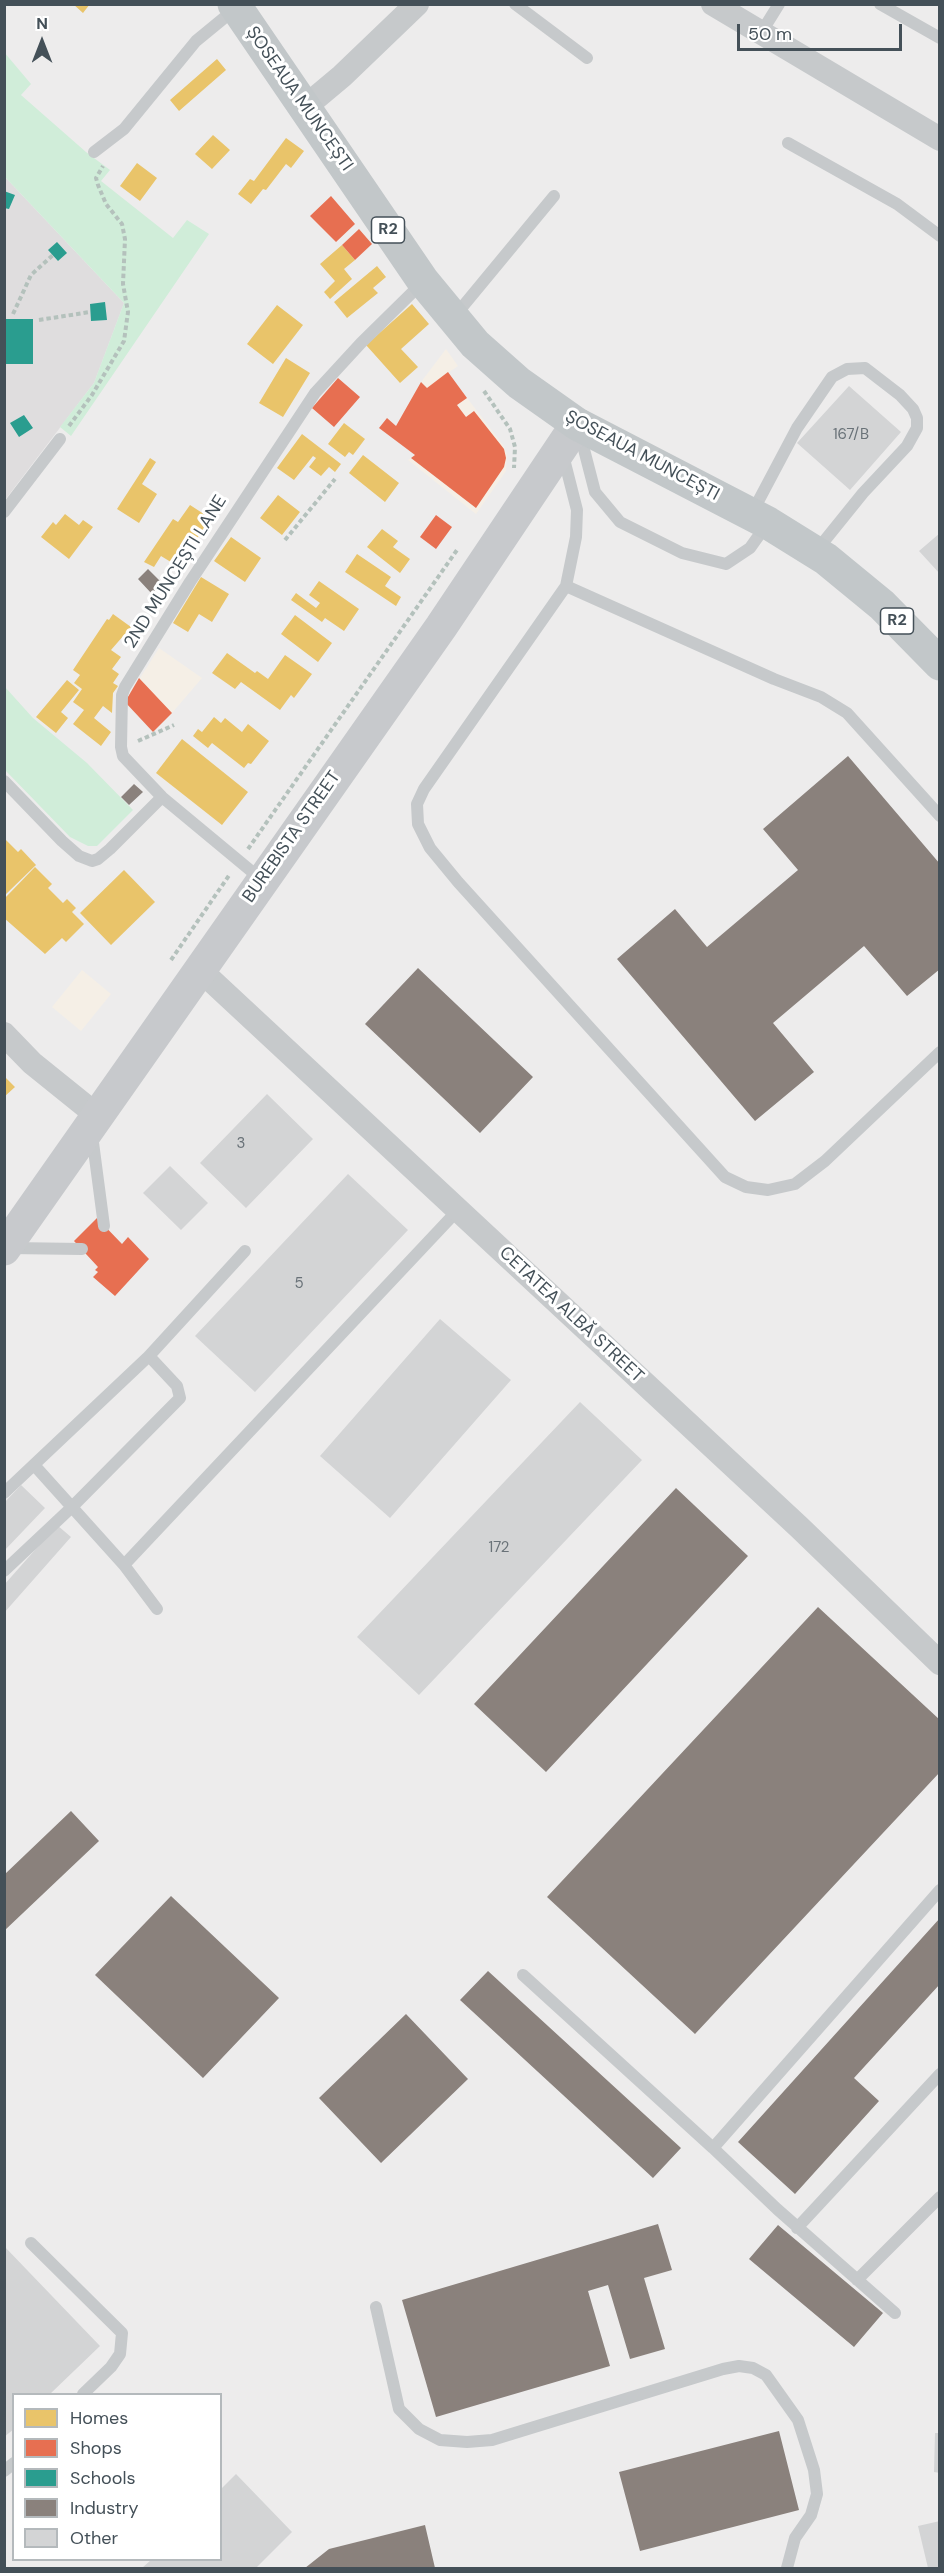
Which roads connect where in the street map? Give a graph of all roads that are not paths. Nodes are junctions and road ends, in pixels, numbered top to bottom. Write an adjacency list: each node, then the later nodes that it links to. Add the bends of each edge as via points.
1 (417, 4): 10 (street)
2 (515, 4): 9 (lane)
3 (712, 4): 7 (street)
4 (779, 4): 7 (lane)
5 (880, 4): 8 (lane)
6 (235, 6): 10 (main road, ȘOSEAUA MUNCEȘTI / R2); 13 (lane, via 196,41 124,129)
7 (761, 33): 11 (street)
8 (939, 38)
9 (587, 58)
10 (305, 107): 16 (main road, ȘOSEAUA MUNCEȘTI / R2)
11 (939, 139)
12 (788, 143): 15 (lane, via 897,204)
13 (94, 152)
14 (554, 196): 17 (lane)
15 (939, 236)
16 (423, 281): 17 (main road, ȘOSEAUA MUNCEȘTI / R2); 26 (lane, 2ND MUNCEȘTI LANE, via 315,393 228,522 125,687 123,756)
17 (453, 318): 18 (main road, ȘOSEAUA MUNCEȘTI / R2)
18 (569, 436): 21 (main road, ȘOSEAUA MUNCEȘTI / R2); 21 (lane, via 595,492 620,522 682,553 726,564 750,548); 23 (lane, via 576,537); 28 (main road, BUREBISTA STREET, via 441,627)
19 (60, 439): 20 (lane)
20 (4, 512)
21 (760, 519): 22 (main road, ȘOSEAUA MUNCEȘTI / R2); 22 (lane, via 797,428 832,376 847,369 865,368 913,409 917,428 907,446 862,493)
22 (816, 552): 24 (main road, ȘOSEAUA MUNCEȘTI / R2, via 882,605)
23 (566, 586): 27 (lane, via 820,697 847,713); 31 (lane, via 424,789 417,804 418,824 430,848 725,1177 746,1187 768,1190 795,1184 825,1161)
24 (939, 664)
25 (4, 781): 26 (lane, via 62,841 79,856 92,861 110,849)
26 (162, 797): 28 (lane)
27 (939, 816)
28 (250, 871): 29 (main road, BUREBISTA STREET)
29 (199, 969): 32 (main road, BUREBISTA STREET); 33 (street, CETATEA ALBĂ STREET)
30 (4, 1034): 32 (street)
31 (939, 1052)
32 (95, 1122): 34 (lane); 35 (main road, BUREBISTA STREET)
33 (458, 1210): 42 (lane); 45 (street, CETATEA ALBĂ STREET, via 799,1527)
34 (104, 1226)
35 (5, 1249): 36 (lane)
36 (82, 1249)
37 (245, 1251): 38 (lane)
38 (149, 1356): 39 (lane); 41 (lane, via 177,1386 180,1398)
39 (35, 1466): 40 (lane); 41 (lane)
40 (4, 1493)
41 (72, 1507): 42 (lane); 43 (lane)
42 (124, 1565): 44 (lane)
43 (4, 1571)
44 (157, 1609)
45 (939, 1663)
46 (939, 1890): 49 (lane)
47 (523, 1975): 49 (lane)
48 (939, 2074): 51 (lane)
49 (713, 2148): 51 (lane)
50 (939, 2197): 53 (lane)
51 (798, 2228): 53 (lane)
52 (32, 2243): 56 (lane, via 122,2333 120,2354)
53 (857, 2280): 55 (lane)
54 (376, 2307): 57 (lane, via 399,2409 419,2429 440,2440 492,2440 723,2369 740,2366 766,2375 798,2420 814,2470 816,2493 811,2515 795,2538)
55 (895, 2313)
56 (84, 2393)
57 (787, 2568)

